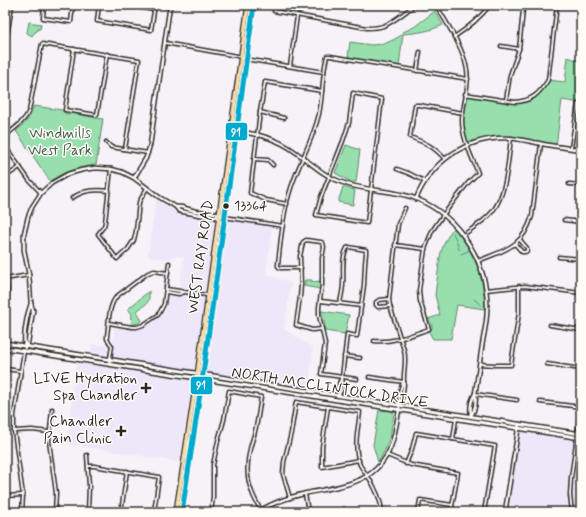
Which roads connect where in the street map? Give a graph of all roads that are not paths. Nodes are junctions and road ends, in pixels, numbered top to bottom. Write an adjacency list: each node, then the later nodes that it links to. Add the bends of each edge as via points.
1 (12, 5): 23 (street)
2 (44, 5): 3 (street, via 43,18 71,22)
3 (73, 5)
4 (99, 5): 18 (street, via 96,21 151,30)
5 (126, 5): 18 (street)
6 (155, 5): 18 (street)
7 (170, 5): 21 (street)
8 (248, 5): 28 (main road, WEST RAY ROAD)
9 (254, 5): 29 (main road, WEST RAY ROAD)
10 (275, 5): 19 (street, via 274,12)
11 (415, 5): 19 (street, via 390,23 376,28)
12 (436, 5): 17 (street)
13 (442, 5): 17 (street)
14 (490, 5): 20 (street, via 471,26)
15 (522, 5): 25 (street)
16 (557, 5): 36 (street, via 548,80 542,90 528,100)
17 (438, 8): 20 (street)
18 (154, 10)
19 (297, 16): 30 (street)
20 (454, 37): 33 (street, via 467,66)
21 (164, 43): 28 (street); 52 (street)
22 (501, 46): 25 (street)
23 (5, 49)
24 (74, 49): 27 (street); 27 (street, via 65,110 97,115); 43 (street, via 42,44 29,111 21,124)
25 (519, 49): 36 (street, via 510,75)
26 (420, 52): 31 (street)
27 (107, 54): 50 (street, via 139,60)
28 (241, 57): 29 (street); 75 (main road, WEST RAY ROAD)
29 (246, 58): 30 (street); 41 (main road, WEST RAY ROAD)
30 (290, 66): 32 (street)
31 (417, 71): 32 (street, via 327,56); 33 (street)
32 (324, 72): 34 (street)
33 (468, 79): 35 (street)
34 (322, 91): 38 (street, via 265,82); 53 (street, via 319,113)
35 (465, 94): 36 (street); 39 (street)
36 (506, 100)
37 (578, 104): 49 (street)
38 (260, 112): 40 (street); 42 (street)
39 (463, 113): 47 (street, via 463,129); 55 (street, via 415,105 410,137 426,143)
40 (284, 118)
41 (237, 131): 42 (street); 75 (main road, WEST RAY ROAD)
42 (257, 134): 53 (street, via 274,139); 54 (street)
43 (5, 136)
44 (511, 138): 46 (street); 47 (street); 79 (street, via 504,190 498,203 484,220)
45 (106, 142): 50 (street, via 111,147)
46 (541, 144): 49 (street); 80 (street, via 532,216)
47 (468, 145): 55 (street); 74 (street, via 478,173)
48 (5, 146): 57 (street)
49 (571, 148): 51 (street)
50 (125, 149): 52 (street)
51 (581, 150)
52 (148, 153): 62 (street)
53 (303, 158): 60 (street); 72 (street)
54 (254, 159): 56 (street, via 268,160); 72 (street, via 250,193 266,200)
55 (445, 159): 63 (street)
56 (273, 165)
57 (20, 168): 61 (street); 69 (street)
58 (111, 169): 62 (street); 68 (street); 69 (street, via 75,171)
59 (396, 169): 63 (street)
60 (329, 176): 67 (street, via 356,187); 67 (street, via 316,215 366,223); 67 (street, via 344,141 353,93 382,99)
61 (5, 177)
62 (134, 178): 66 (street)
63 (424, 181): 71 (street)
64 (569, 184): 65 (street)
65 (581, 185)
66 (147, 188): 68 (street, via 139,202 134,240 117,259 98,234 104,226); 75 (street, via 176,207)
67 (371, 189): 71 (street, via 394,192)
68 (109, 191): 70 (street, via 87,191)
69 (41, 193): 91 (street, via 29,213 24,234)
70 (72, 198)
71 (416, 199): 74 (street)
72 (287, 204): 78 (street)
73 (406, 208): 82 (street, via 398,224)
74 (443, 215): 79 (street); 83 (street, via 432,231)
75 (222, 216): 78 (street); 99 (main road, WEST RAY ROAD); 100 (main road, WEST RAY ROAD)
76 (564, 220): 77 (street)
77 (581, 222)
78 (282, 226): 88 (street, via 278,266)
79 (464, 235): 86 (street)
80 (520, 240): 81 (street); 81 (street, via 527,251 522,252)
81 (515, 244): 86 (street)
82 (395, 245): 83 (street); 101 (street)
83 (425, 249): 111 (street, via 419,290 429,329)
84 (559, 257): 85 (street)
85 (581, 259)
86 (478, 261): 95 (street)
87 (169, 263): 90 (street)
88 (300, 268): 102 (street, via 303,242 306,240 323,243); 109 (street, via 296,325 312,330)
89 (5, 270): 92 (street)
90 (168, 273): 94 (street); 107 (street, via 148,273 117,296 112,304)
91 (29, 275): 92 (street); 115 (street, via 33,310)
92 (6, 279): 106 (street, via 8,306)
93 (520, 286): 95 (street); 98 (street); 120 (street, via 519,313 511,365)
94 (166, 289): 96 (street); 97 (street)
95 (486, 290): 120 (street, via 487,315)
96 (166, 292): 97 (street); 107 (street, via 164,306 160,312 142,325 134,327)
97 (184, 292): 99 (street)
98 (581, 293)
99 (208, 296): 100 (street); 125 (main road, WEST RAY ROAD)
100 (214, 296): 126 (main road, WEST RAY ROAD)
101 (389, 299): 105 (street); 105 (street, via 379,300 376,305)
102 (320, 301): 103 (street); 109 (street)
103 (340, 304): 104 (street); 104 (street, via 345,250 349,247 366,250)
104 (361, 306): 116 (street, via 357,336 347,334)
105 (390, 306): 111 (street)
106 (5, 318)
107 (109, 323): 118 (street, via 107,338 112,346)
108 (550, 325): 110 (street)
109 (322, 329): 127 (street, via 325,344 321,374)
110 (581, 330)
111 (401, 339): 112 (street); 130 (street, via 405,358)
112 (374, 340)
113 (5, 343): 115 (main road, NORTH MCCLINTOCK DRIVE)
114 (5, 348): 115 (main road, NORTH MCCLINTOCK DRIVE)
115 (25, 348): 118 (main road, NORTH MCCLINTOCK DRIVE); 119 (main road, NORTH MCCLINTOCK DRIVE); 124 (street)
116 (344, 356): 117 (street); 127 (street)
117 (360, 358)
118 (109, 359): 119 (street); 125 (main road, NORTH MCCLINTOCK DRIVE)
119 (109, 364): 125 (main road, NORTH MCCLINTOCK DRIVE)
120 (480, 364): 131 (street)
121 (547, 364): 123 (street)
122 (5, 369): 124 (street)
123 (581, 369)
124 (21, 371): 144 (street)
125 (197, 376): 126 (main road, NORTH MCCLINTOCK DRIVE); 150 (main road, WEST RAY ROAD)
126 (203, 377): 132 (main road, NORTH MCCLINTOCK DRIVE); 139 (main road, NORTH MCCLINTOCK DRIVE); 155 (main road, WEST RAY ROAD)
127 (342, 377): 129 (street); 132 (street)
128 (369, 377): 130 (street)
129 (357, 379)
130 (404, 382): 135 (street, via 401,386)
131 (475, 394): 133 (street); 140 (street)
132 (339, 395): 135 (main road, NORTH MCCLINTOCK DRIVE)
133 (517, 400)
134 (540, 402): 137 (street)
135 (399, 405): 139 (street); 140 (main road, NORTH MCCLINTOCK DRIVE)
136 (328, 407): 153 (street, via 360,412 356,443); 153 (street, via 322,447 322,468); 162 (street, via 296,402 284,462)
137 (581, 408): 146 (street)
138 (52, 409): 145 (street)
139 (399, 410): 141 (main road, NORTH MCCLINTOCK DRIVE); 152 (street)
140 (471, 416): 142 (main road, NORTH MCCLINTOCK DRIVE)
141 (456, 419): 143 (main road, NORTH MCCLINTOCK DRIVE); 149 (street)
142 (519, 424): 143 (street); 146 (main road, NORTH MCCLINTOCK DRIVE)
143 (518, 429): 147 (main road, NORTH MCCLINTOCK DRIVE); 178 (street)
144 (14, 431): 145 (street); 160 (street)
145 (49, 432): 166 (street, via 56,493)
146 (579, 433): 147 (street)
147 (577, 438): 148 (main road, NORTH MCCLINTOCK DRIVE); 179 (street, via 570,483)
148 (581, 438)
149 (453, 439): 154 (street, via 416,433); 177 (street, via 495,446)
150 (187, 441): 155 (main road); 170 (main road, WEST RAY ROAD)
151 (87, 455): 156 (street)
152 (387, 455): 154 (street); 158 (street, via 379,467)
153 (359, 460): 158 (street)
154 (406, 464): 163 (street, via 458,473)
155 (189, 465): 171 (main road, WEST RAY ROAD)
156 (88, 466): 157 (street); 167 (street)
157 (127, 471): 168 (street); 169 (street, via 159,476)
158 (367, 476): 159 (street, via 353,483); 174 (street, via 381,500)
159 (305, 494): 162 (street); 173 (street)
160 (23, 495): 161 (street); 165 (street)
161 (5, 496)
162 (290, 498): 164 (street)
163 (452, 505): 175 (street, via 420,500); 176 (street)
164 (260, 511): 172 (street, via 250,488 247,462 261,397 228,391 224,420 214,456)
165 (22, 512)
166 (55, 512)
167 (88, 512)
168 (121, 512)
169 (154, 512)
170 (176, 512)
171 (182, 512)
172 (211, 512)
173 (308, 512)
174 (382, 512)
175 (418, 512)
176 (451, 512)
177 (484, 512)
178 (505, 512)
179 (572, 512)

